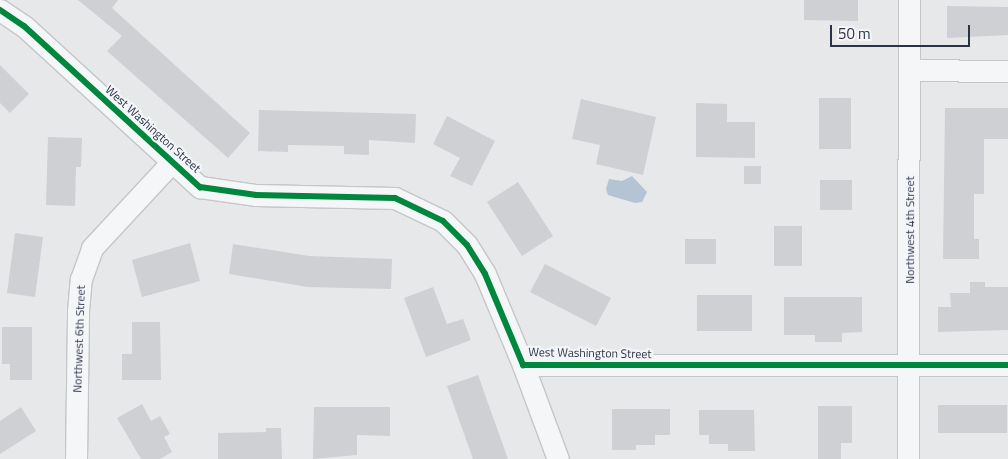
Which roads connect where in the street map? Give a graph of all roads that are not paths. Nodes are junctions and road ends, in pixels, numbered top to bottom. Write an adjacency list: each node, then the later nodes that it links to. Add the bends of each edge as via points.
1 (909, 0): 3 (street, Northwest 4th Street)
2 (0, 10): 5 (street, West Washington Street, via 24,26)
3 (910, 70): 4 (street); 7 (street, Northwest 4th Street)
4 (1008, 71)
5 (172, 162): 6 (street, West Washington Street, via 200,187 208,189 256,195 395,198 442,221 467,245 485,274); 9 (street, Northwest 6th Street, via 92,248 82,279 78,311)
6 (523, 365): 7 (street, West Washington Street); 10 (street)
7 (910, 365): 8 (street, West Washington Street); 11 (street, Northwest 4th Street)
8 (1008, 365)
9 (76, 459)
10 (558, 459)
11 (908, 459)

